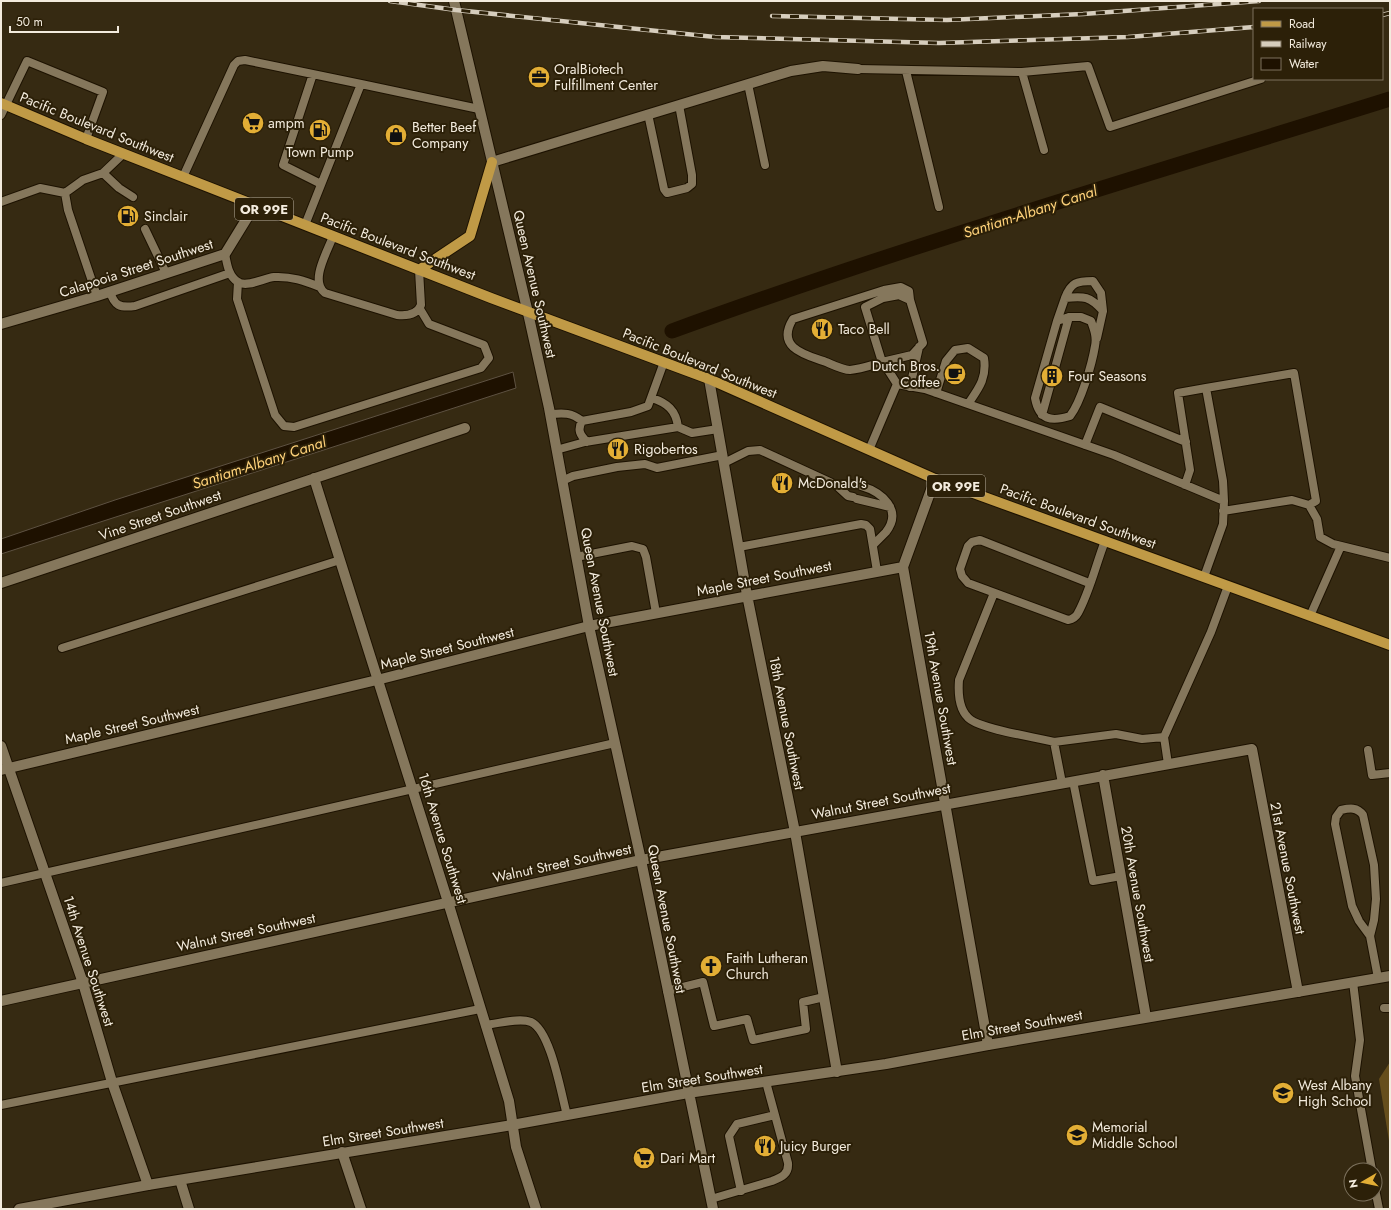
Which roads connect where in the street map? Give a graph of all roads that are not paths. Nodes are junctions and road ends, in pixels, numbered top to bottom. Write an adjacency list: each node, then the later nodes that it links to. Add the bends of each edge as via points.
1 (454, 1): 11 (street, Queen Avenue Southwest)
2 (858, 69): 3 (lane); 8 (street, via 823,66 791,71)
3 (906, 71): 4 (lane); 26 (lane)
4 (1022, 72): 6 (lane, via 1088,66 1110,126); 15 (lane)
5 (313, 74): 7 (lane); 20 (lane, via 245,60 238,61); 21 (lane, via 282,165)
6 (1258, 80)
7 (361, 84): 11 (lane); 21 (lane)
8 (748, 84): 10 (street); 18 (lane)
9 (3, 104): 13 (lane); 14 (main road, Pacific Boulevard Southwest / OR 99E); 14 (lane, via 26,60 103,92)
10 (679, 105): 12 (street); 12 (lane, via 692,184 687,188 667,193 664,189)
11 (479, 109): 17 (street, Queen Avenue Southwest)
12 (648, 114): 17 (street)
13 (1, 115)
14 (86, 139): 16 (main road, Pacific Boulevard Southwest / OR 99E)
15 (1044, 150)
16 (123, 154): 19 (lane); 20 (main road, Pacific Boulevard Southwest / OR 99E)
17 (492, 162): 31 (main road, via 470,236); 42 (street, Queen Avenue Southwest)
18 (765, 165)
19 (104, 173): 22 (lane, via 83,180); 23 (lane, via 119,188)
20 (183, 177): 25 (main road, Pacific Boulevard Southwest / OR 99E)
21 (321, 184): 27 (lane)
22 (65, 193): 24 (lane, via 40,188); 37 (lane, via 68,210)
23 (133, 196)
24 (1, 202)
25 (255, 205): 27 (main road, Pacific Boulevard Southwest / OR 99E); 30 (street, Calapooia Street Southwest)
26 (939, 207)
27 (305, 225): 29 (main road, Pacific Boulevard Southwest / OR 99E)
28 (145, 229): 32 (lane)
29 (333, 236): 31 (main road, Pacific Boulevard Southwest / OR 99E); 35 (lane, via 319,275)
30 (226, 254): 32 (street, Calapooia Street Southwest); 33 (lane)
31 (419, 270): 40 (lane); 42 (main road, Pacific Boulevard Southwest / OR 99E)
32 (166, 273): 36 (street, Calapooia Street Southwest)
33 (230, 273): 34 (lane); 36 (lane, via 135,306 116,305)
34 (238, 282): 35 (lane, via 243,284 269,278 290,277); 40 (lane, via 237,299 275,415 284,426 294,427 481,368 489,358 484,345 429,324)
35 (320, 287): 40 (lane, via 325,293 397,315 408,315)
36 (110, 291): 37 (street, Calapooia Street Southwest)
37 (97, 296): 45 (street, Calapooia Street Southwest)
38 (1065, 298): 41 (lane, via 1080,296 1094,300); 41 (lane, via 1068,289 1078,281 1093,281 1101,293); 44 (lane)
39 (910, 300): 47 (lane, via 923,343); 47 (lane, via 899,295 883,298 865,308 865,312 882,362 912,355); 50 (lane, via 909,291 901,287 884,290 793,319 789,325 790,344 796,352 848,370 883,362)
40 (420, 309)
41 (1103, 311): 46 (lane)
42 (528, 312): 48 (main road, Pacific Boulevard Southwest / OR 99E); 56 (street, Queen Avenue Southwest)
43 (1069, 317): 44 (lane); 46 (lane, via 1081,317 1091,321 1095,331); 57 (lane)
44 (1057, 321): 57 (lane, via 1035,398)
45 (1, 324)
46 (1095, 345): 58 (lane, via 1077,407 1070,416)
47 (919, 347): 51 (lane)
48 (664, 362): 49 (main road, Pacific Boulevard Southwest / OR 99E); 54 (lane)
49 (709, 379): 62 (street, 18th Avenue Southwest); 68 (main road, Pacific Boulevard Southwest / OR 99E)
50 (897, 384): 51 (lane); 68 (lane)
51 (910, 387): 53 (lane)
52 (1206, 388): 65 (lane, via 1178,393); 75 (lane, via 1223,481); 76 (lane, via 1294,373 1316,501)
53 (936, 393): 55 (lane); 55 (lane, via 946,361 955,350 968,348 984,358 985,370 980,386)
54 (652, 398): 59 (lane, via 648,406 640,410); 60 (lane, via 670,407 677,417)
55 (968, 404): 63 (lane)
56 (550, 414): 59 (lane, via 567,413); 67 (street, Queen Avenue Southwest)
57 (1042, 415): 58 (lane)
58 (1052, 420): 63 (lane)
59 (582, 421): 64 (lane, via 579,427 581,436)
60 (678, 427): 62 (lane, via 692,433); 64 (lane)
61 (465, 428): 70 (street, Vine Street Southwest)
62 (718, 429): 69 (street, 18th Avenue Southwest)
63 (1050, 432): 66 (lane)
64 (587, 442): 67 (lane)
65 (1186, 442): 66 (lane, via 1100,407); 74 (lane, via 1190,470)
66 (1085, 445): 74 (lane)
67 (556, 450): 72 (street, Queen Avenue Southwest)
68 (869, 450): 71 (main road, Pacific Boulevard Southwest / OR 99E)
69 (723, 459): 72 (lane, via 658,468 645,464 617,467 573,476); 73 (lane, via 760,450); 81 (street, 18th Avenue Southwest)
70 (314, 478): 85 (street, 16th Avenue Southwest); 89 (street, Vine Street Southwest)
71 (935, 479): 79 (main road, Pacific Boulevard Southwest / OR 99E); 86 (street)
72 (562, 481): 83 (street, Queen Avenue Southwest)
73 (836, 485): 77 (lane, via 848,496); 77 (lane, via 859,485 883,496)
74 (1185, 485): 75 (lane)
75 (1224, 501): 78 (lane)
76 (1309, 505): 78 (lane, via 1292,500); 82 (lane, via 1317,519 1320,537)
77 (890, 507): 80 (lane, via 891,521 886,531)
78 (1224, 511): 88 (lane, via 1223,524)
79 (1105, 541): 88 (main road, Pacific Boulevard Southwest / OR 99E); 90 (lane)
80 (872, 545): 81 (lane, via 870,529 861,524); 87 (lane)
81 (739, 546): 93 (street, 18th Avenue Southwest)
82 (1341, 546): 84 (lane); 95 (lane)
83 (576, 557): 94 (lane, via 632,546 642,549 646,557); 96 (street, Queen Avenue Southwest)
84 (1390, 558)
85 (340, 560): 98 (lane); 99 (street, 16th Avenue Southwest)
86 (903, 567): 87 (street, Maple Street Southwest); 113 (street, 19th Avenue Southwest)
87 (877, 571): 93 (street, Maple Street Southwest)
88 (1204, 577): 91 (main road, Pacific Boulevard Southwest / OR 99E)
89 (1, 583)
90 (1090, 583): 92 (lane, via 1078,614 1074,619 1068,620); 92 (lane, via 980,540 972,542 968,546 960,569 962,576 968,583)
91 (1228, 586): 95 (main road, Pacific Boulevard Southwest / OR 99E); 100 (lane, via 1211,632)
92 (994, 593): 101 (lane, via 958,680 961,707 970,719 985,726)
93 (748, 595): 94 (street, Maple Street Southwest); 114 (street, 18th Avenue Southwest)
94 (656, 613): 96 (street, Maple Street Southwest)
95 (1310, 616): 97 (main road, Pacific Boulevard Southwest / OR 99E)
96 (589, 626): 99 (street, Maple Street Southwest); 102 (street, Queen Avenue Southwest)
97 (1390, 645)
98 (62, 648)
99 (378, 680): 107 (street, Maple Street Southwest); 112 (street, 16th Avenue Southwest)
100 (1164, 737): 101 (lane, via 1142,739 1116,734); 106 (lane)
101 (1054, 742): 111 (lane)
102 (615, 743): 112 (lane); 115 (street, Queen Avenue Southwest)
103 (1, 746): 107 (street, 14th Avenue Southwest)
104 (1252, 748): 106 (street, Walnut Street Southwest); 126 (street, 21st Avenue Southwest)
105 (1368, 750): 108 (lane, via 1372,775)
106 (1168, 764): 109 (street, Walnut Street Southwest)
107 (5, 769): 116 (street, 14th Avenue Southwest)
108 (1390, 772)
109 (1103, 775): 110 (street, Walnut Street Southwest); 117 (street, 20th Avenue Southwest)
110 (1073, 781): 111 (street, Walnut Street Southwest); 117 (lane, via 1093,881)
111 (1062, 783): 113 (street, Walnut Street Southwest)
112 (413, 790): 116 (lane); 119 (street, 16th Avenue Southwest)
113 (945, 804): 114 (street, Walnut Street Southwest); 132 (street, 19th Avenue Southwest)
114 (794, 832): 115 (street, Walnut Street Southwest); 127 (street, 18th Avenue Southwest)
115 (641, 860): 119 (street, Walnut Street Southwest); 125 (street, Queen Avenue Southwest)
116 (46, 873): 118 (lane); 124 (street, 14th Avenue Southwest)
117 (1121, 876): 130 (street, 20th Avenue Southwest)
118 (1, 883)
119 (448, 902): 124 (street, Walnut Street Southwest); 129 (street, 16th Avenue Southwest)
120 (1370, 936): 120 (lane, via 1376,899 1374,865 1363,815 1359,810 1351,808 1341,810 1336,816 1336,824 1352,906); 122 (lane)
121 (1390, 976): 122 (street, Elm Street Southwest)
122 (1378, 978): 123 (street, Elm Street Southwest)
123 (1354, 982): 126 (street, Elm Street Southwest); 142 (lane, via 1360,1040 1355,1076)
124 (83, 983): 128 (street, Walnut Street Southwest); 134 (street, 14th Avenue Southwest)
125 (667, 990): 127 (lane, via 703,982 714,1026 747,1019 753,1040 806,1029 803,1002); 136 (street, Queen Avenue Southwest)
126 (1298, 992): 130 (street, Elm Street Southwest)
127 (824, 997): 133 (street, 18th Avenue Southwest)
128 (1, 1001)
129 (480, 1009): 131 (street, 16th Avenue Southwest); 134 (lane)
130 (1146, 1017): 132 (street, Elm Street Southwest)
131 (485, 1026): 138 (lane, via 519,1021 537,1026 548,1047); 140 (street, 16th Avenue Southwest, via 509,1101)
132 (988, 1045): 133 (street, Elm Street Southwest)
133 (837, 1072): 135 (street, Elm Street Southwest)
134 (112, 1082): 137 (lane); 144 (street, 14th Avenue Southwest)
135 (766, 1082): 136 (street, Elm Street Southwest); 139 (lane)
136 (688, 1093): 138 (street, Elm Street Southwest); 146 (street, Queen Avenue Southwest)
137 (1, 1105)
138 (567, 1115): 140 (street, Elm Street Southwest)
139 (775, 1115): 145 (lane, via 788,1171 782,1177); 145 (lane, via 737,1124 729,1136)
140 (512, 1125): 141 (street, Elm Street Southwest); 150 (street, 16th Avenue Southwest, via 516,1147)
141 (342, 1152): 143 (street, Elm Street Southwest); 149 (street)
142 (1371, 1162)
143 (180, 1180): 144 (street, Elm Street Southwest); 148 (street)
144 (148, 1185): 147 (street, Elm Street Southwest)
145 (741, 1191): 146 (lane)
146 (712, 1204)
147 (19, 1209)
148 (189, 1209)
149 (361, 1209)
150 (536, 1209)

